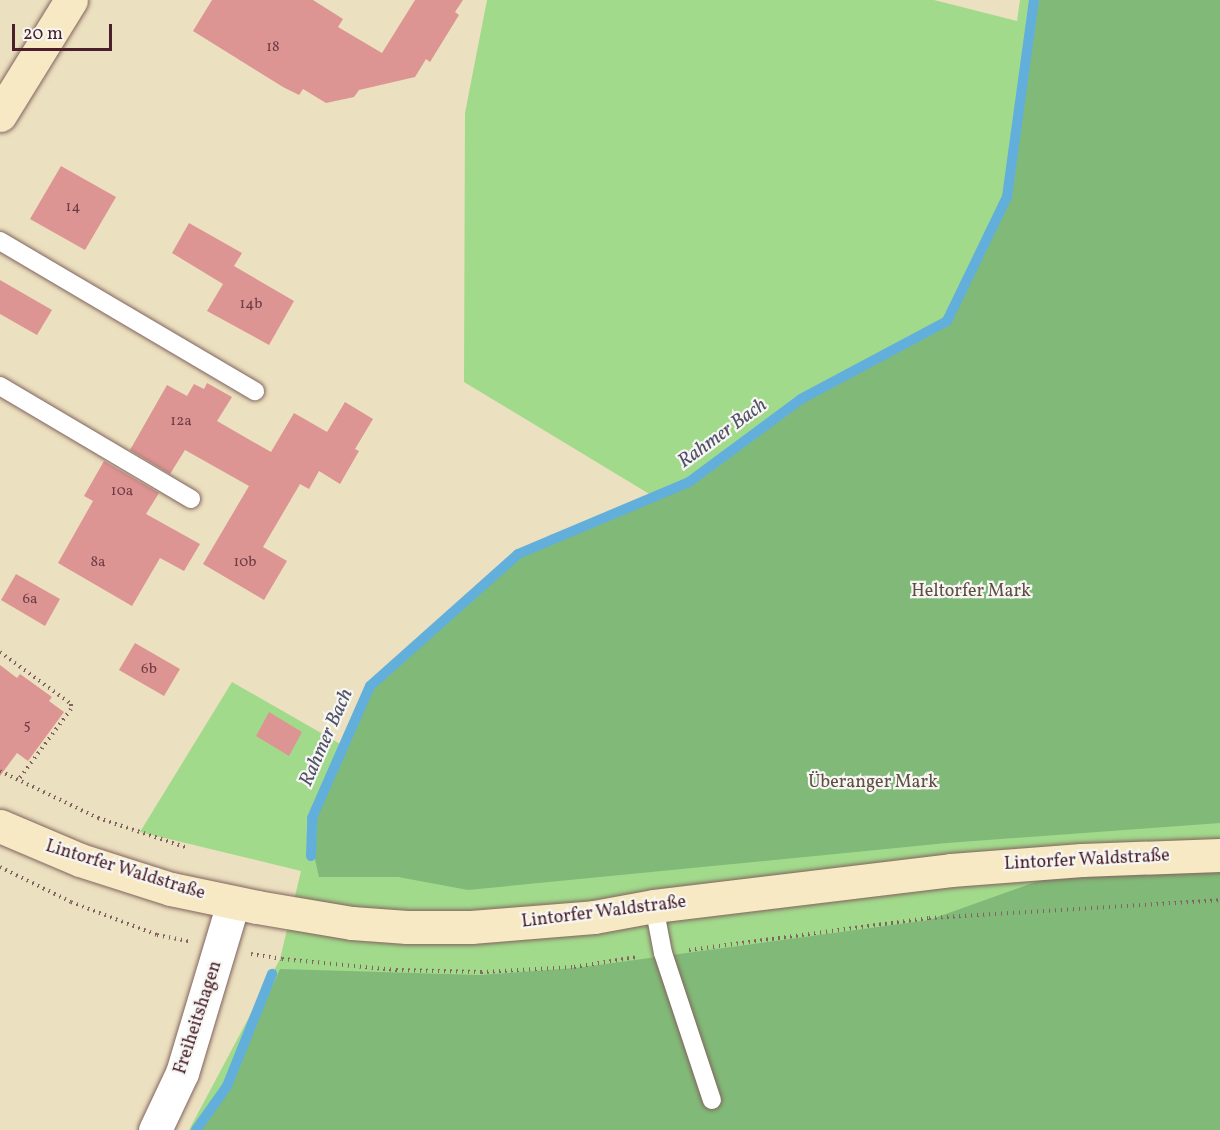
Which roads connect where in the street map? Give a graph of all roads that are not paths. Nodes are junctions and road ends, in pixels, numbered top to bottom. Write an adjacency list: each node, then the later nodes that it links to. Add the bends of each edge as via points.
1 (71, 0): 2 (main road)
2 (0, 115)
3 (0, 241): 5 (lane)
4 (0, 386): 6 (lane)
5 (255, 391)
6 (190, 499)
7 (0, 826): 9 (main road, Lintorfer Waldstraße, via 92,863 171,889)
8 (1220, 855): 10 (main road, Lintorfer Waldstraße, via 951,870)
9 (233, 903): 10 (main road, Lintorfer Waldstraße, via 407,927 527,924); 12 (street, Freiheitshagen, via 182,1073)
10 (654, 906): 11 (lane, via 663,953)
11 (712, 1100)
12 (156, 1130)

